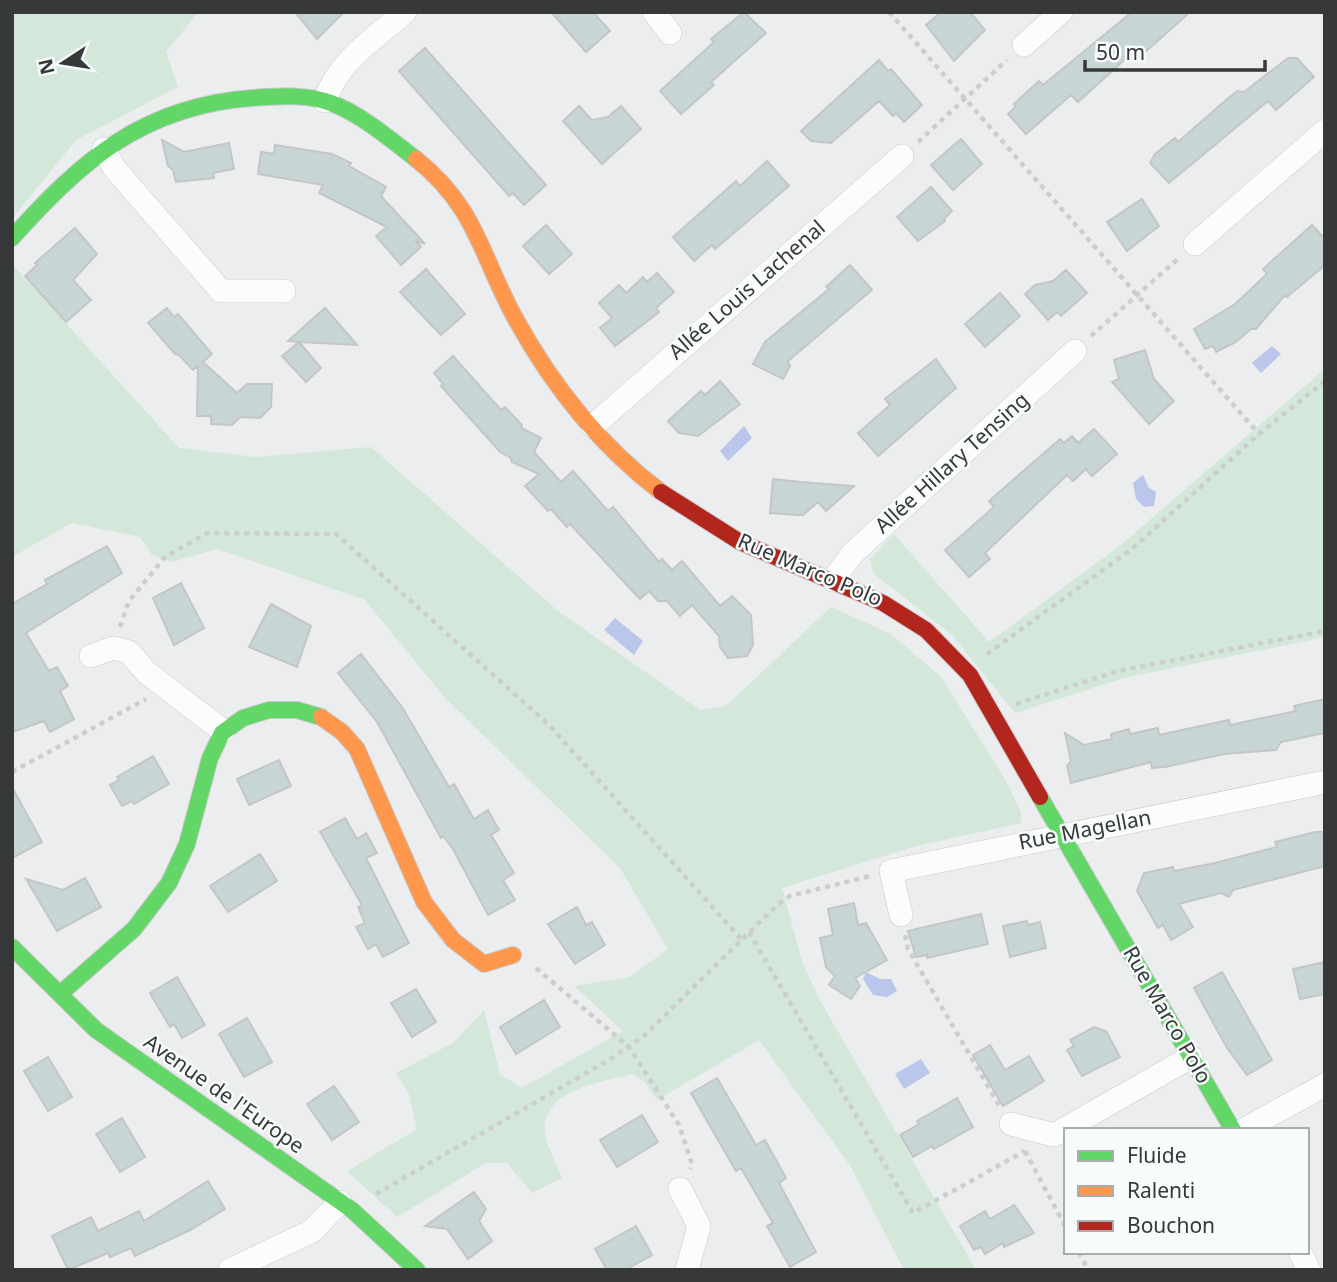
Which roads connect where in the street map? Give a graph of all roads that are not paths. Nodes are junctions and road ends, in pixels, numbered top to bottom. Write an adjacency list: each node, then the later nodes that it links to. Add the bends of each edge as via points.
1 (405, 12): 6 (street, via 351,59 330,83)
2 (654, 12): 4 (street)
3 (1061, 12): 5 (street)
4 (670, 33)
5 (1024, 45)
6 (325, 101): 8 (street, Rue Marco Polo, via 268,97 192,107 169,112 125,133); 14 (street, Rue Marco Polo, via 410,153 442,182 469,217 512,313 537,355)
7 (1325, 131): 11 (street)
8 (104, 149): 10 (street, Rue Marco Polo, via 76,170); 12 (street, via 115,169 221,291)
9 (902, 156): 14 (street, Allée Louis Lachenal)
10 (12, 238)
11 (1195, 244)
12 (284, 291)
13 (1075, 351): 15 (street, Allée Hillary Tensing, via 852,554)
14 (593, 426): 15 (street, Rue Marco Polo, via 630,468 688,510 741,543)
15 (833, 580): 19 (street, Rue Marco Polo, via 906,613 944,644 970,676)
16 (102, 652): 17 (street, via 129,652 145,673)
17 (223, 731): 22 (street, via 251,714 277,709 302,709 340,727 357,748 424,902 453,940 484,964); 23 (street, via 209,758 188,843 168,885 147,915)
18 (1325, 782): 19 (street, Rue Magellan)
19 (1063, 835): 20 (street, Rue Magellan, via 891,871); 24 (street, Rue Marco Polo)
20 (901, 915)
21 (12, 947): 23 (street, Avenue de l'Europe)
22 (513, 955)
23 (61, 993): 32 (street, Avenue de l'Europe, via 96,1030)
24 (1191, 1057): 27 (street); 28 (street, Rue Marco Polo)
25 (1325, 1085): 29 (street)
26 (1011, 1124): 30 (street, via 1054,1135)
27 (1066, 1128)
28 (1232, 1128)
29 (1247, 1128)
30 (1064, 1129)
31 (680, 1189): 36 (street, via 699,1226)
32 (346, 1206): 34 (street, via 312,1231); 35 (street, Avenue de l'Europe)
33 (1301, 1254): 37 (street)
34 (242, 1268)
35 (418, 1270)
36 (687, 1270)
37 (1309, 1270)

